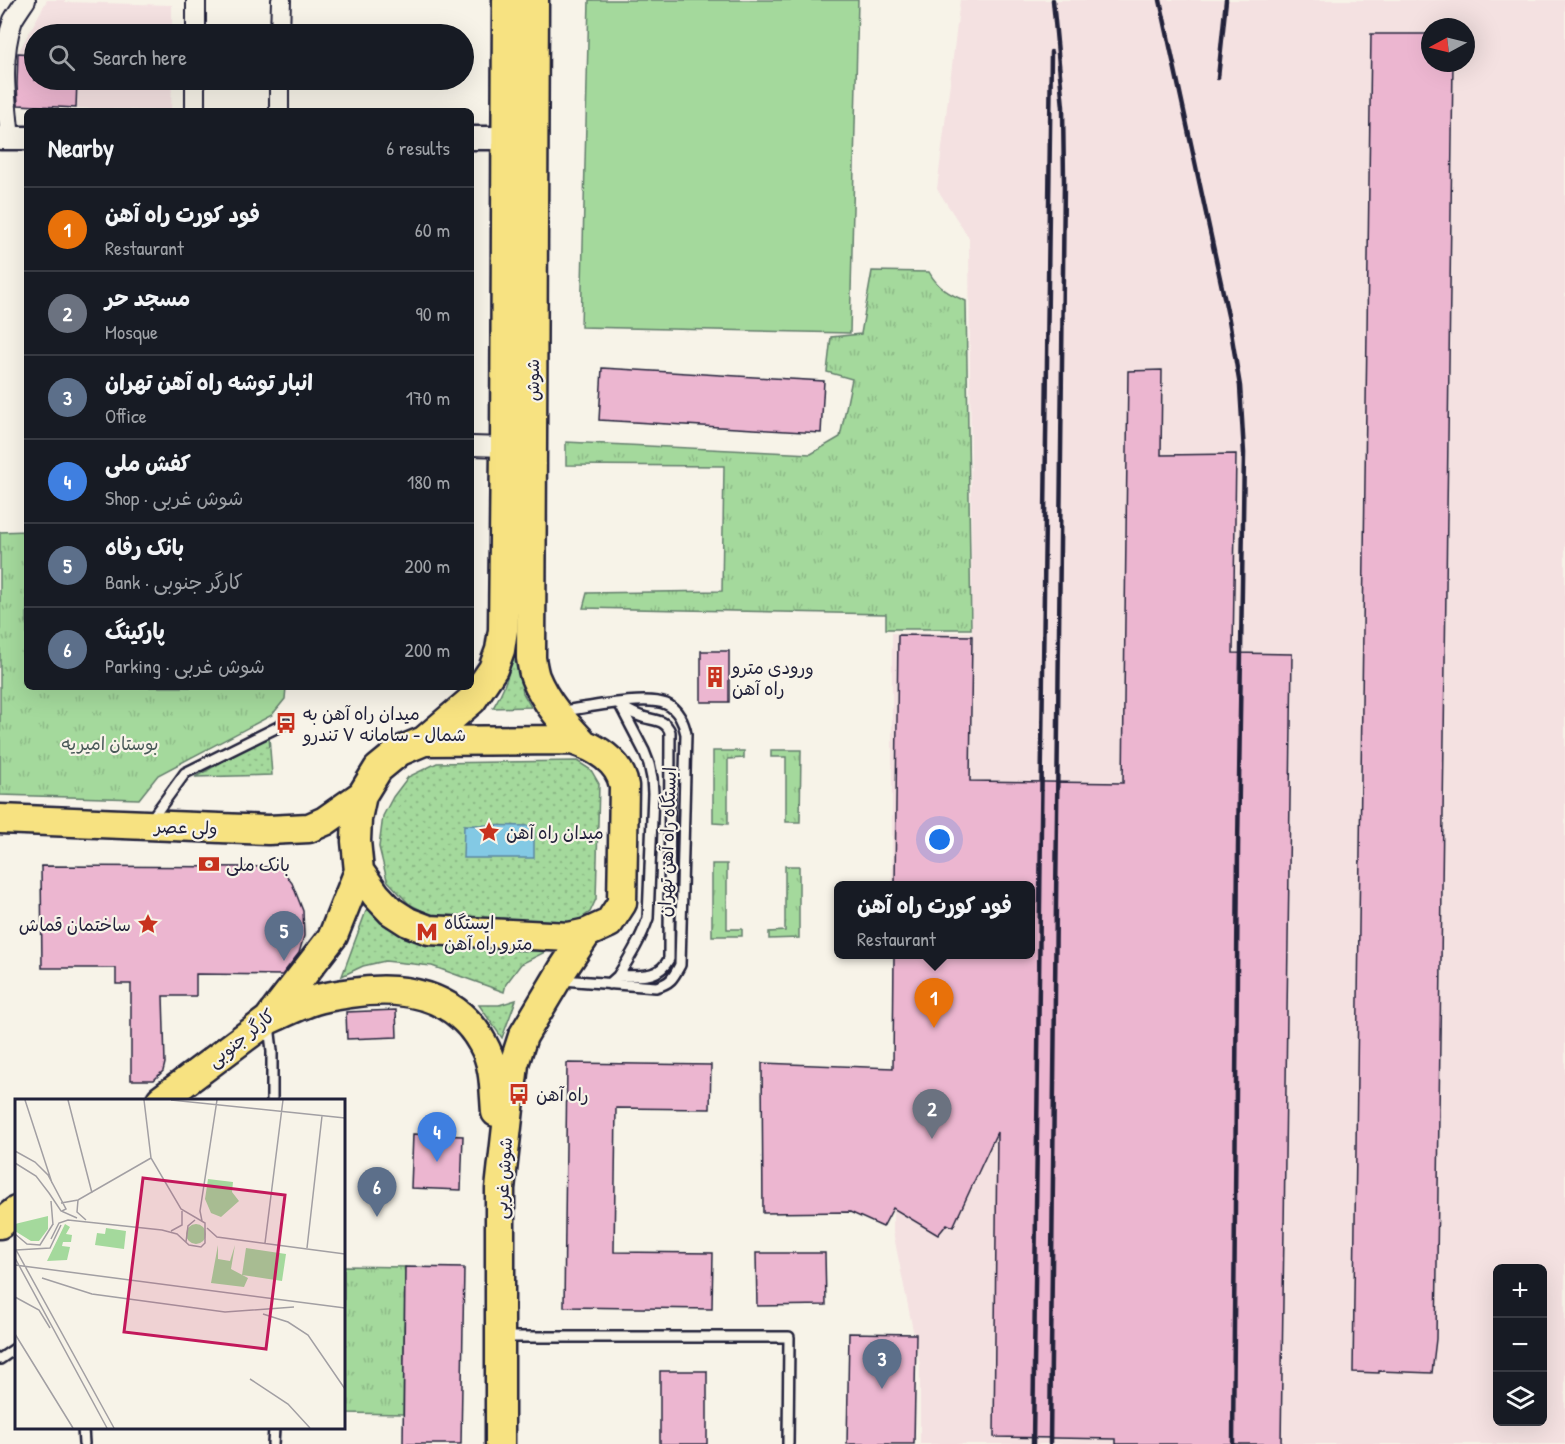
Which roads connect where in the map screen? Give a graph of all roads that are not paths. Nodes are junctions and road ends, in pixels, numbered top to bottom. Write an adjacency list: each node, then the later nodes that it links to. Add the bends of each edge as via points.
1 (26, 0): 12 (street, via 13,20 4,49)
2 (196, 0): 6 (street)
3 (280, 0): 7 (street)
4 (507, 0): 14 (main road, شوش)
5 (534, 0): 18 (main road, شوش, via 531,658 535,676)
6 (196, 24)
7 (280, 24)
8 (195, 90): 10 (street)
9 (279, 90): 11 (street)
10 (195, 108)
11 (279, 108)
12 (12, 138)
13 (474, 138): 14 (street)
14 (507, 138): 16 (main road, شوش)
15 (474, 446): 16 (street)
16 (505, 447): 20 (main road, شوش, via 500,650 493,669 472,700)
17 (618, 703): 18 (lane, ایستگاه راه آهن تهران); 27 (lane, via 649,764 653,793 648,918 639,942); 27 (lane, via 642,717 662,721 670,732 669,959 654,974); 29 (lane, ایستگاه راه آهن تهران, via 667,704 684,724 680,965 673,979 664,985)
18 (556, 712): 21 (main road, شوش)
19 (286, 723): 24 (lane, via 185,773)
20 (424, 741): 21 (main road); 22 (main road, via 400,751 378,769)
21 (583, 743): 26 (main road, via 616,766 624,786 622,903 609,923)
22 (362, 795): 24 (main road, ولی عصر, via 309,828); 25 (main road, via 356,841)
23 (0, 819): 24 (main road, ولی عصر)
24 (145, 828)
25 (359, 871): 26 (main road, via 391,911 429,930 569,937); 30 (main road, کارگر جنوبی, via 333,936)
26 (587, 933): 28 (main road, شوش غربی)
27 (618, 976): 29 (lane)
28 (556, 980): 29 (lane, ایستگاه راه آهن تهران); 33 (main road, شوش غربی, via 523,1036 514,1064)
29 (609, 984)
30 (268, 1020): 31 (main road, کارگر جنوبی); 32 (lane); 33 (main road, via 315,1000 381,990 424,995 464,1018 490,1060)
31 (164, 1099)
32 (272, 1099)
33 (500, 1189): 36 (main road, شوش غربی)
34 (15, 1211): 35 (main road)
35 (0, 1224)
36 (500, 1337): 43 (main road, شوش غربی); 44 (lane, via 789,1337)
37 (15, 1349): 38 (lane)
38 (0, 1359)
39 (274, 1429): 42 (lane)
40 (83, 1430): 41 (lane)
41 (84, 1444)
42 (273, 1444)
43 (500, 1444)
44 (788, 1444)

